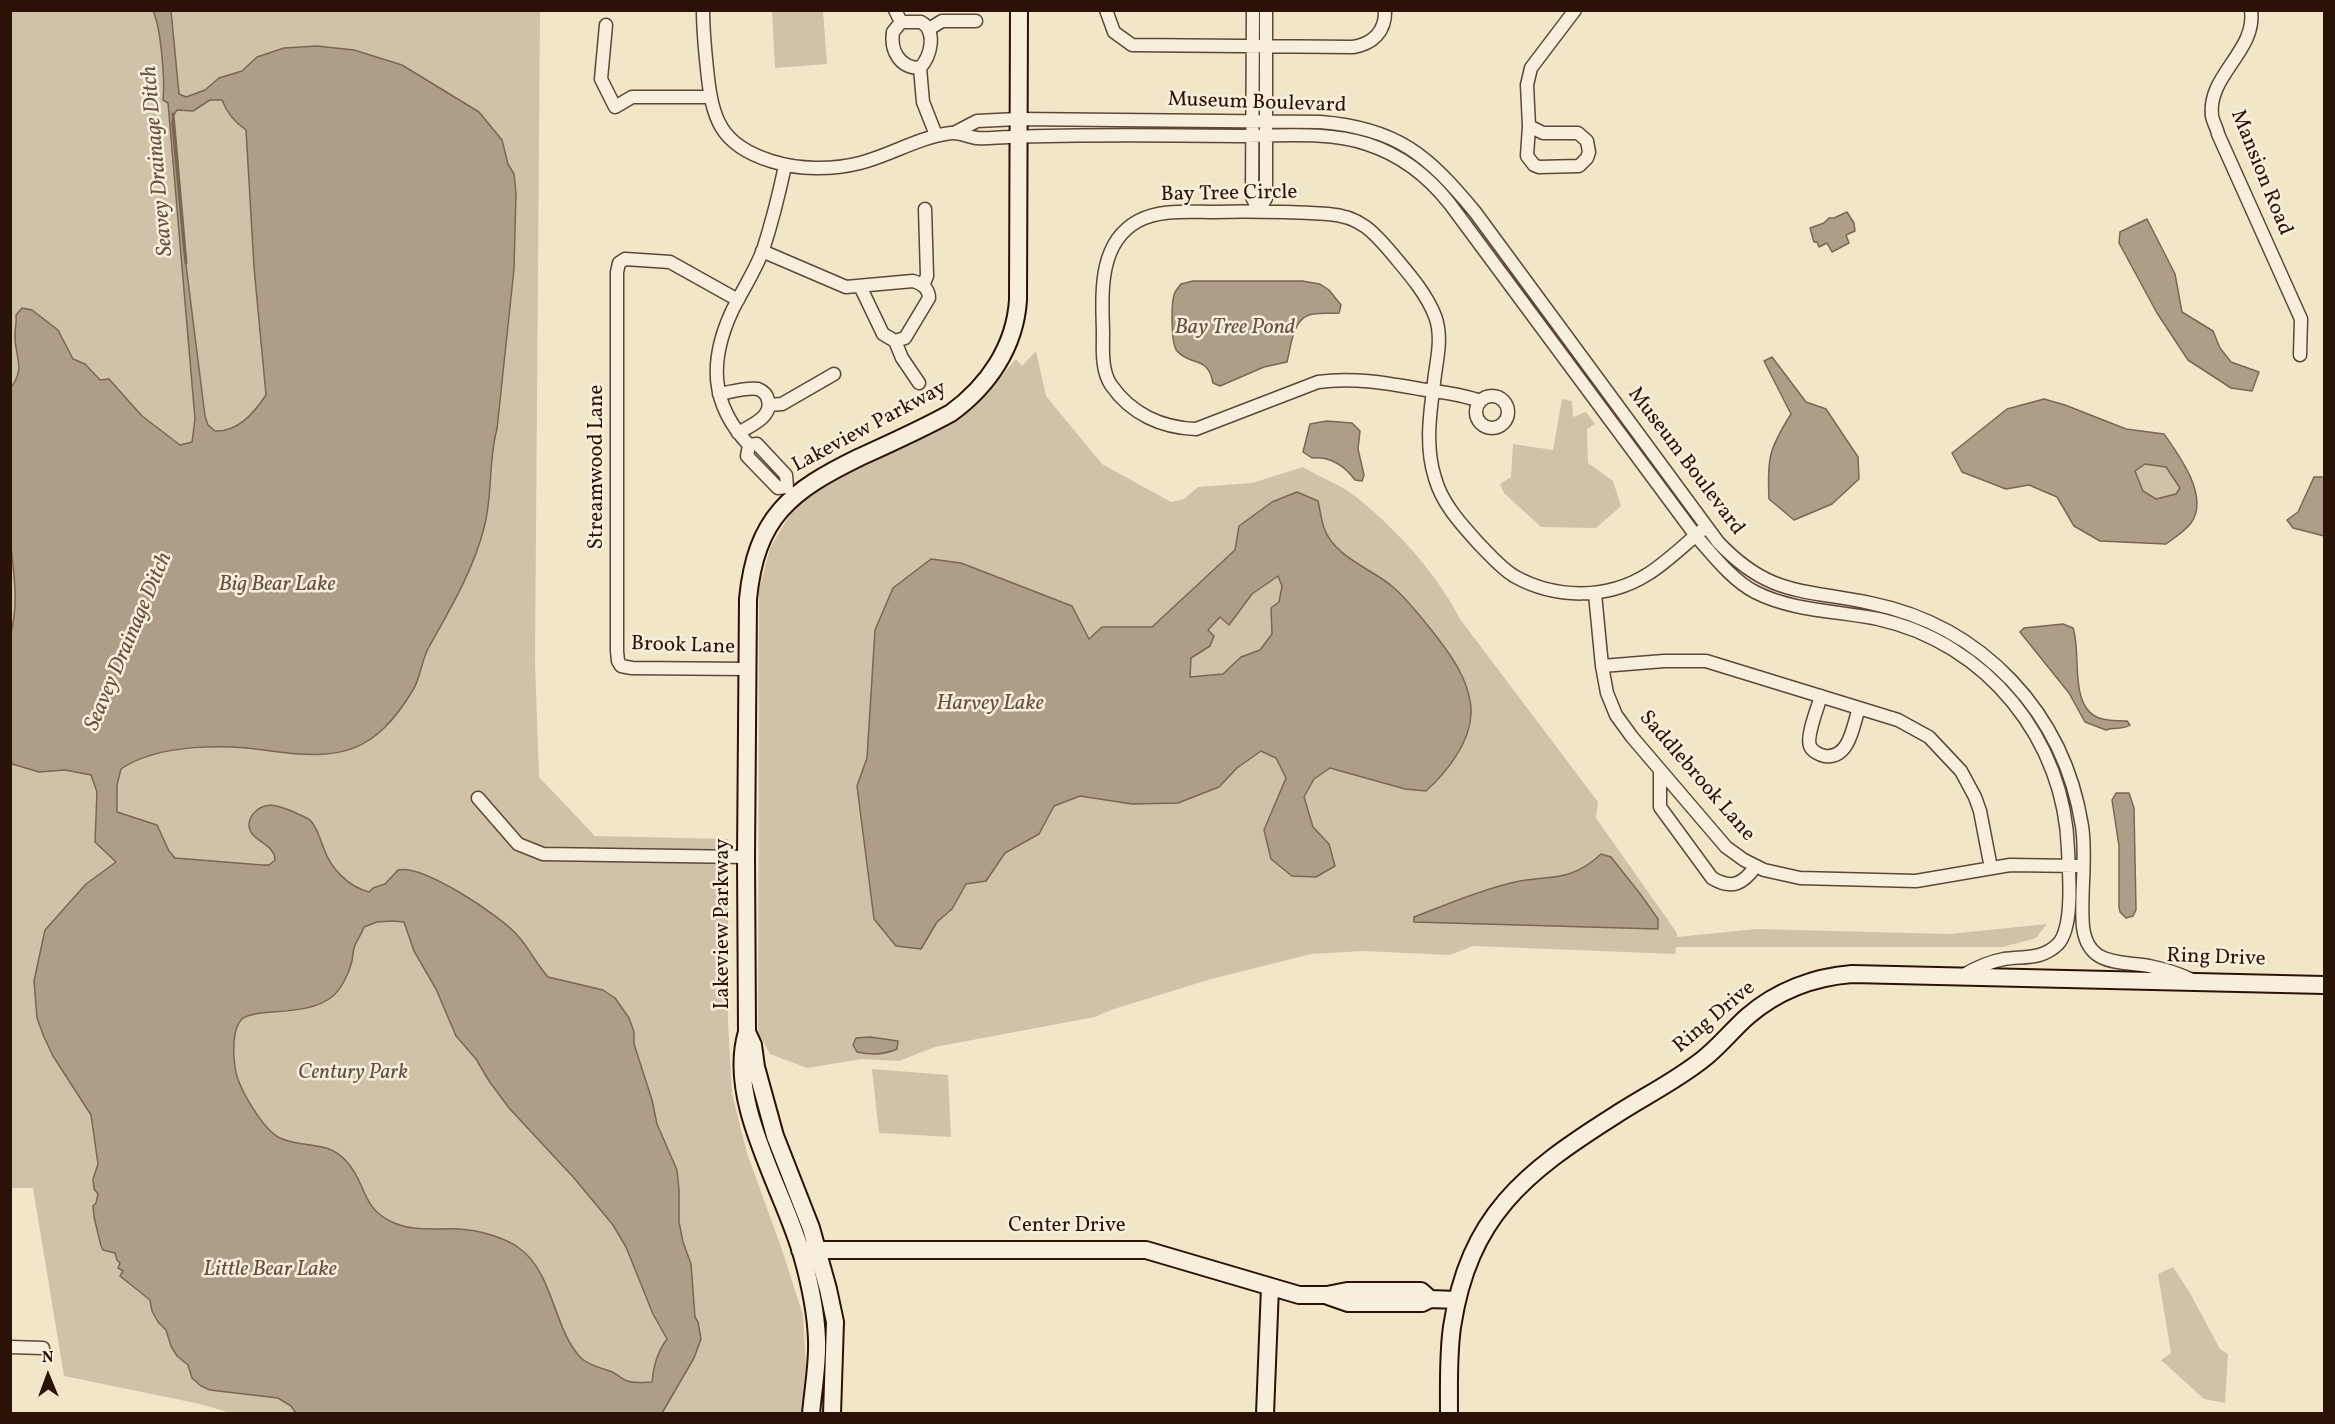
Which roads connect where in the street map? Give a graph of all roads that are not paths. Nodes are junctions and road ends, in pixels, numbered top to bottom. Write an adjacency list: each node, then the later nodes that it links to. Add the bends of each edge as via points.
1 (703, 10): 17 (street)
2 (895, 10): 11 (street)
3 (1018, 10): 18 (street, Lakeview Parkway)
4 (1106, 10): 14 (street, via 1113,32 1132,45)
5 (1252, 10): 14 (street)
6 (1266, 10): 15 (street)
7 (1385, 10): 15 (street, via 1381,30 1366,45)
8 (1575, 10): 21 (street, via 1531,68 1527,85)
9 (2251, 10): 35 (street, Mansion Road, via 2249,34 2218,85 2212,115 2301,320)
10 (976, 21): 13 (street, via 942,21)
11 (902, 22): 13 (street, via 921,22); 16 (street, via 893,32 896,55 907,66)
12 (606, 25): 17 (street, via 601,80 615,107 632,97)
13 (929, 29): 16 (street, via 928,51)
14 (1253, 46): 15 (street); 19 (street)
15 (1266, 46): 20 (street)
16 (920, 68): 23 (street, via 923,102)
17 (710, 97): 27 (street, via 717,121 729,140 755,156)
18 (1018, 119): 19 (street, Museum Boulevard); 22 (street, Museum Boulevard, via 977,121); 24 (street, Lakeview Parkway)
19 (1252, 123): 20 (street, Museum Boulevard); 25 (street)
20 (1266, 123): 26 (street); 44 (street, Museum Boulevard, via 1345,124 1379,132 1409,147 1445,175)
21 (1528, 126): 21 (street, via 1543,133 1578,133 1589,146 1587,158 1573,167 1533,165 1526,150)
22 (954, 133): 23 (street); 24 (street, Museum Boulevard, via 977,138)
23 (936, 135): 27 (street, via 859,164 827,168)
24 (1018, 136): 25 (street, Museum Boulevard); 43 (street, Lakeview Parkway, via 1017,306 997,367 951,413)
25 (1252, 136): 26 (street, Museum Boulevard); 29 (street, via 1252,197)
26 (1267, 136): 29 (street, via 1266,198); 45 (street, Museum Boulevard, via 1366,143 1395,156 1435,186)
27 (785, 166): 30 (street)
28 (925, 209): 32 (street, via 927,276)
29 (1259, 211): 38 (street, Bay Tree Circle, via 1345,215 1382,241 1422,291 1436,317 1439,336); 38 (street, Bay Tree Circle, via 1169,212 1139,220 1120,234 1102,280 1103,359 1110,383 1125,402 1158,423 1176,429 1196,429 1318,382 1363,380)
30 (762, 251): 31 (street, via 846,286); 33 (street)
31 (860, 286): 32 (street, via 913,281); 34 (street, via 883,334)
32 (923, 286): 34 (street, via 929,294 927,304 905,338)
33 (738, 300): 39 (street, via 720,341); 47 (street, Streamwood Lane, via 670,262 625,259 619,263)
34 (895, 341): 37 (street)
35 (2300, 355)
36 (834, 374): 41 (street, via 782,404)
37 (919, 383)
38 (1433, 391): 40 (street); 46 (street, Bay Tree Circle, via 1429,452 1435,480 1456,519 1512,574 1564,593)
39 (719, 394): 41 (street, via 759,390 766,395); 42 (street)
40 (1480, 401)
41 (769, 405): 42 (street, via 762,419)
42 (738, 433): 43 (street, via 749,445 747,456 778,488)
43 (792, 491): 49 (street, Lakeview Parkway, via 764,535 751,574)
44 (1707, 527): 45 (street, Bay Tree Circle); 57 (street, Museum Boulevard, via 1738,563 1766,581 1791,590 1902,611 1961,638 1987,656 2034,707 2068,770 2082,829)
45 (1696, 536): 46 (street, Bay Tree Circle, via 1648,573); 55 (street, Museum Boulevard, via 1753,591 1781,603 1880,620 1914,630 1985,674 2030,724 2045,749 2062,794)
46 (1594, 594): 48 (street, Saddlebrook Lane)
47 (618, 662): 49 (street, Brook Lane, via 632,668)
48 (1602, 666): 50 (street, via 1706,661); 52 (street, Saddlebrook Lane, via 1616,715)
49 (748, 669): 54 (street, Lakeview Parkway)
50 (1821, 696): 51 (street); 51 (street, via 1810,735 1810,746 1817,754 1826,756 1844,750)
51 (1859, 708): 58 (street, via 1914,728 1941,748 1961,771 1980,811)
52 (1660, 770): 56 (street, Saddlebrook Lane, via 1726,847); 56 (street, via 1660,807 1712,878 1732,885 1747,878)
53 (478, 798): 54 (street, via 519,844 543,854)
54 (746, 857): 62 (street, Lakeview Parkway)
55 (2069, 865): 57 (street, Saddlebrook Lane); 58 (street, Saddlebrook Lane, via 2010,864); 59 (street, Museum Boulevard, via 2068,917 2061,942 2037,957 2004,959 1978,966)
56 (1756, 866): 58 (street, Saddlebrook Lane, via 1800,878 1916,881)
57 (2084, 866): 60 (street, Museum Boulevard, via 2082,912 2084,937 2090,949 2104,959 2174,972)
58 (1991, 868)
59 (1962, 976): 60 (street, Ring Drive); 66 (street, Ring Drive, via 1839,975 1775,997 1703,1060 1571,1143 1522,1182 1473,1250)
60 (2193, 980): 61 (street, Ring Drive)
61 (2325, 985)
62 (747, 1032): 63 (street, Lakeview Parkway, via 775,1136); 64 (street, Lakeview Parkway, via 742,1050 745,1090 758,1141)
63 (818, 1249): 64 (street, Center Drive); 65 (street, Center Drive, via 1146,1250); 70 (street, Lakeview Parkway, via 835,1322)
64 (800, 1250): 69 (street, Lakeview Parkway, via 812,1293 817,1334)
65 (1270, 1287): 66 (street, Center Drive, via 1348,1303); 71 (street)
66 (1457, 1300): 72 (street, Ring Drive)
67 (10, 1347): 68 (street)
68 (43, 1348)
69 (811, 1413)
70 (832, 1413)
71 (1265, 1413)
72 (1449, 1413)

